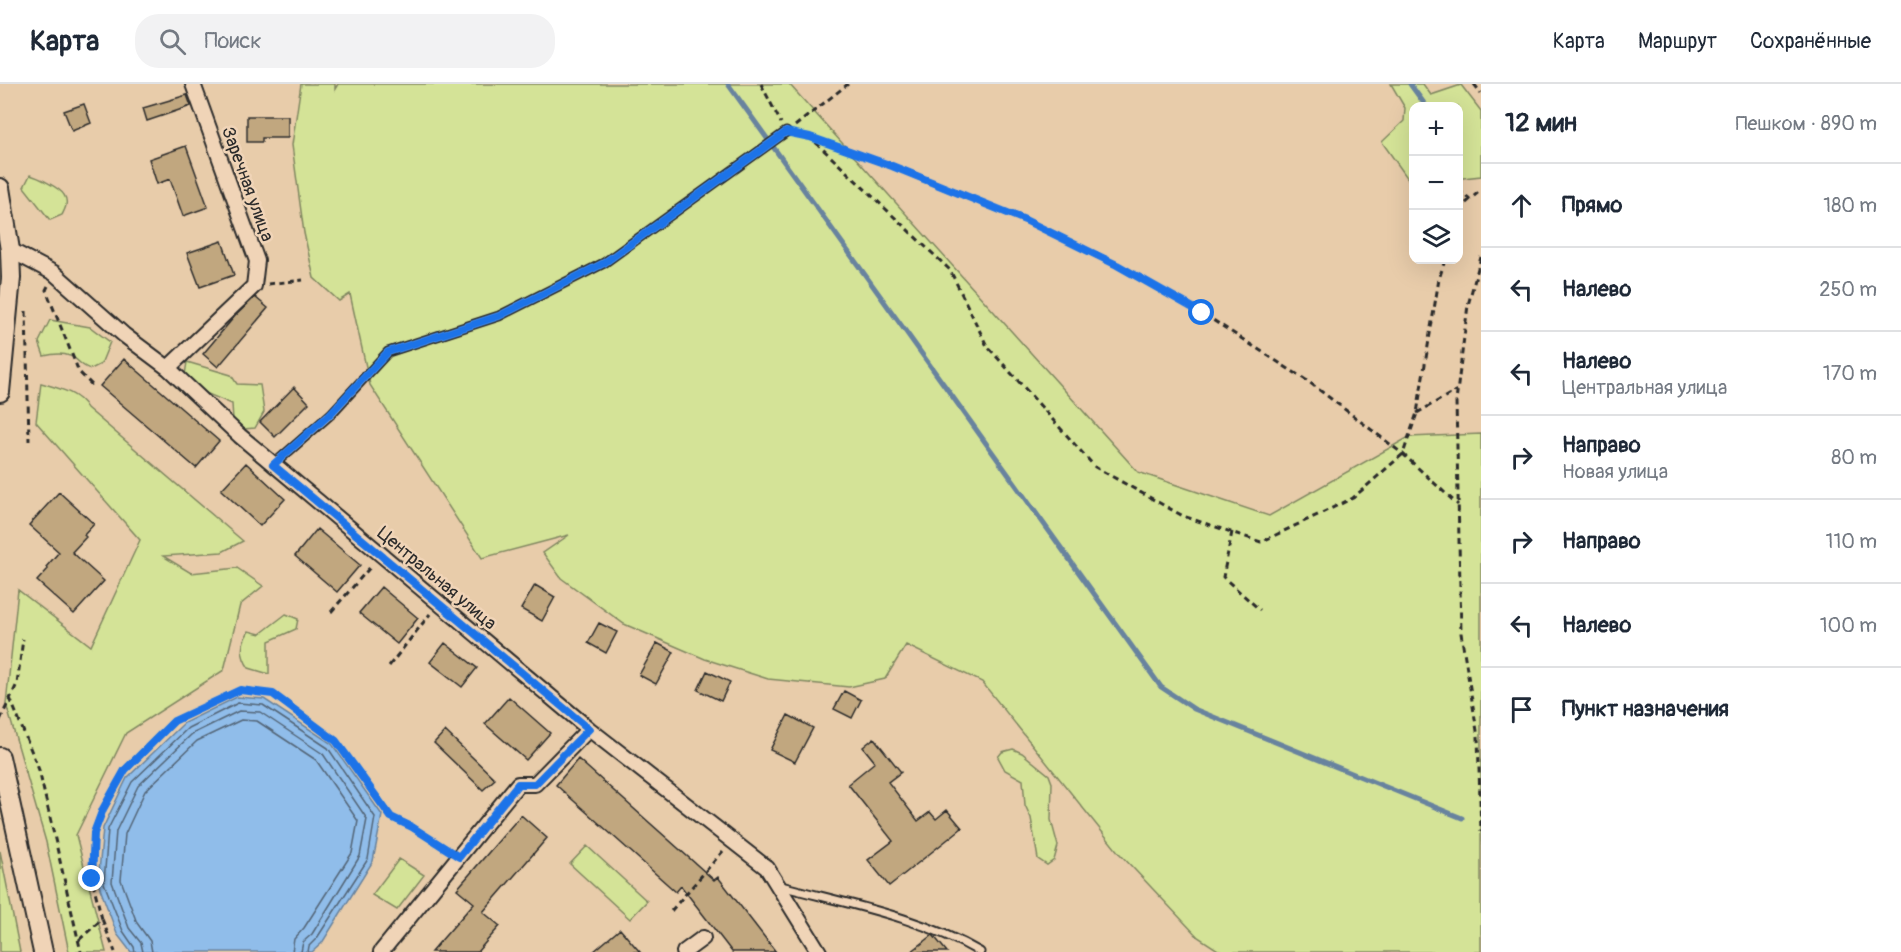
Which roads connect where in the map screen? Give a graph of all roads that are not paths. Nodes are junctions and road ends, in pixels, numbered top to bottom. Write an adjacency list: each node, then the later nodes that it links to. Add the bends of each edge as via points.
1 (193, 84): 5 (street, Заречная улица, via 257,261 254,286)
2 (786, 132): 7 (lane, via 604,263 499,316 388,352 330,414)
3 (0, 188): 4 (street)
4 (10, 250): 5 (street, Центральная улица, via 54,273); 6 (street)
5 (168, 369): 7 (street, Центральная улица)
6 (0, 392)
7 (273, 465): 8 (street, Центральная улица)
8 (589, 729): 10 (street, Центральная улица, via 767,868); 13 (street, via 535,784 518,784)
9 (0, 757): 12 (street)
10 (778, 886): 15 (street, Центральная улица); 16 (lane, via 889,914)
11 (703, 938): 14 (street)
12 (43, 952)
13 (381, 952)
14 (684, 952)
15 (819, 952)
16 (980, 952)

